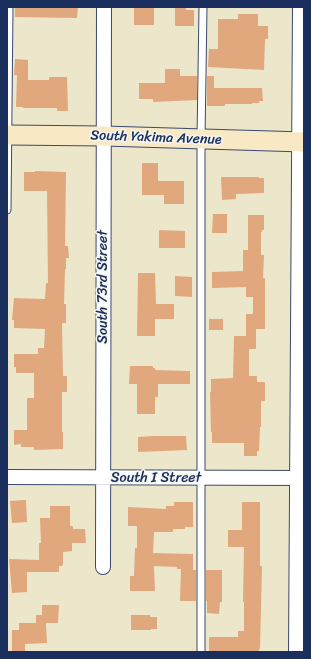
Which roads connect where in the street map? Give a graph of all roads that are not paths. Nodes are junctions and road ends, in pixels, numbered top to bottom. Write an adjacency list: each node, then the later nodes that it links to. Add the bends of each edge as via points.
1 (9, 7): 5 (lane)
2 (104, 7): 6 (street, South 73rd Street)
3 (203, 7): 7 (lane)
4 (300, 7): 8 (street)
5 (7, 135): 6 (main road, South Yakima Avenue); 9 (lane)
6 (104, 136): 7 (main road, South Yakima Avenue); 12 (street, South 73rd Street)
7 (201, 139): 8 (main road, South Yakima Avenue); 11 (lane)
8 (301, 142): 13 (street)
9 (7, 210)
10 (7, 477): 12 (street, South I Street)
11 (201, 477): 12 (street, South I Street); 13 (street, South I Street); 15 (lane)
12 (103, 478): 14 (street, South 73rd Street)
13 (300, 478): 16 (street)
14 (103, 567)
15 (201, 652)
16 (296, 652)

